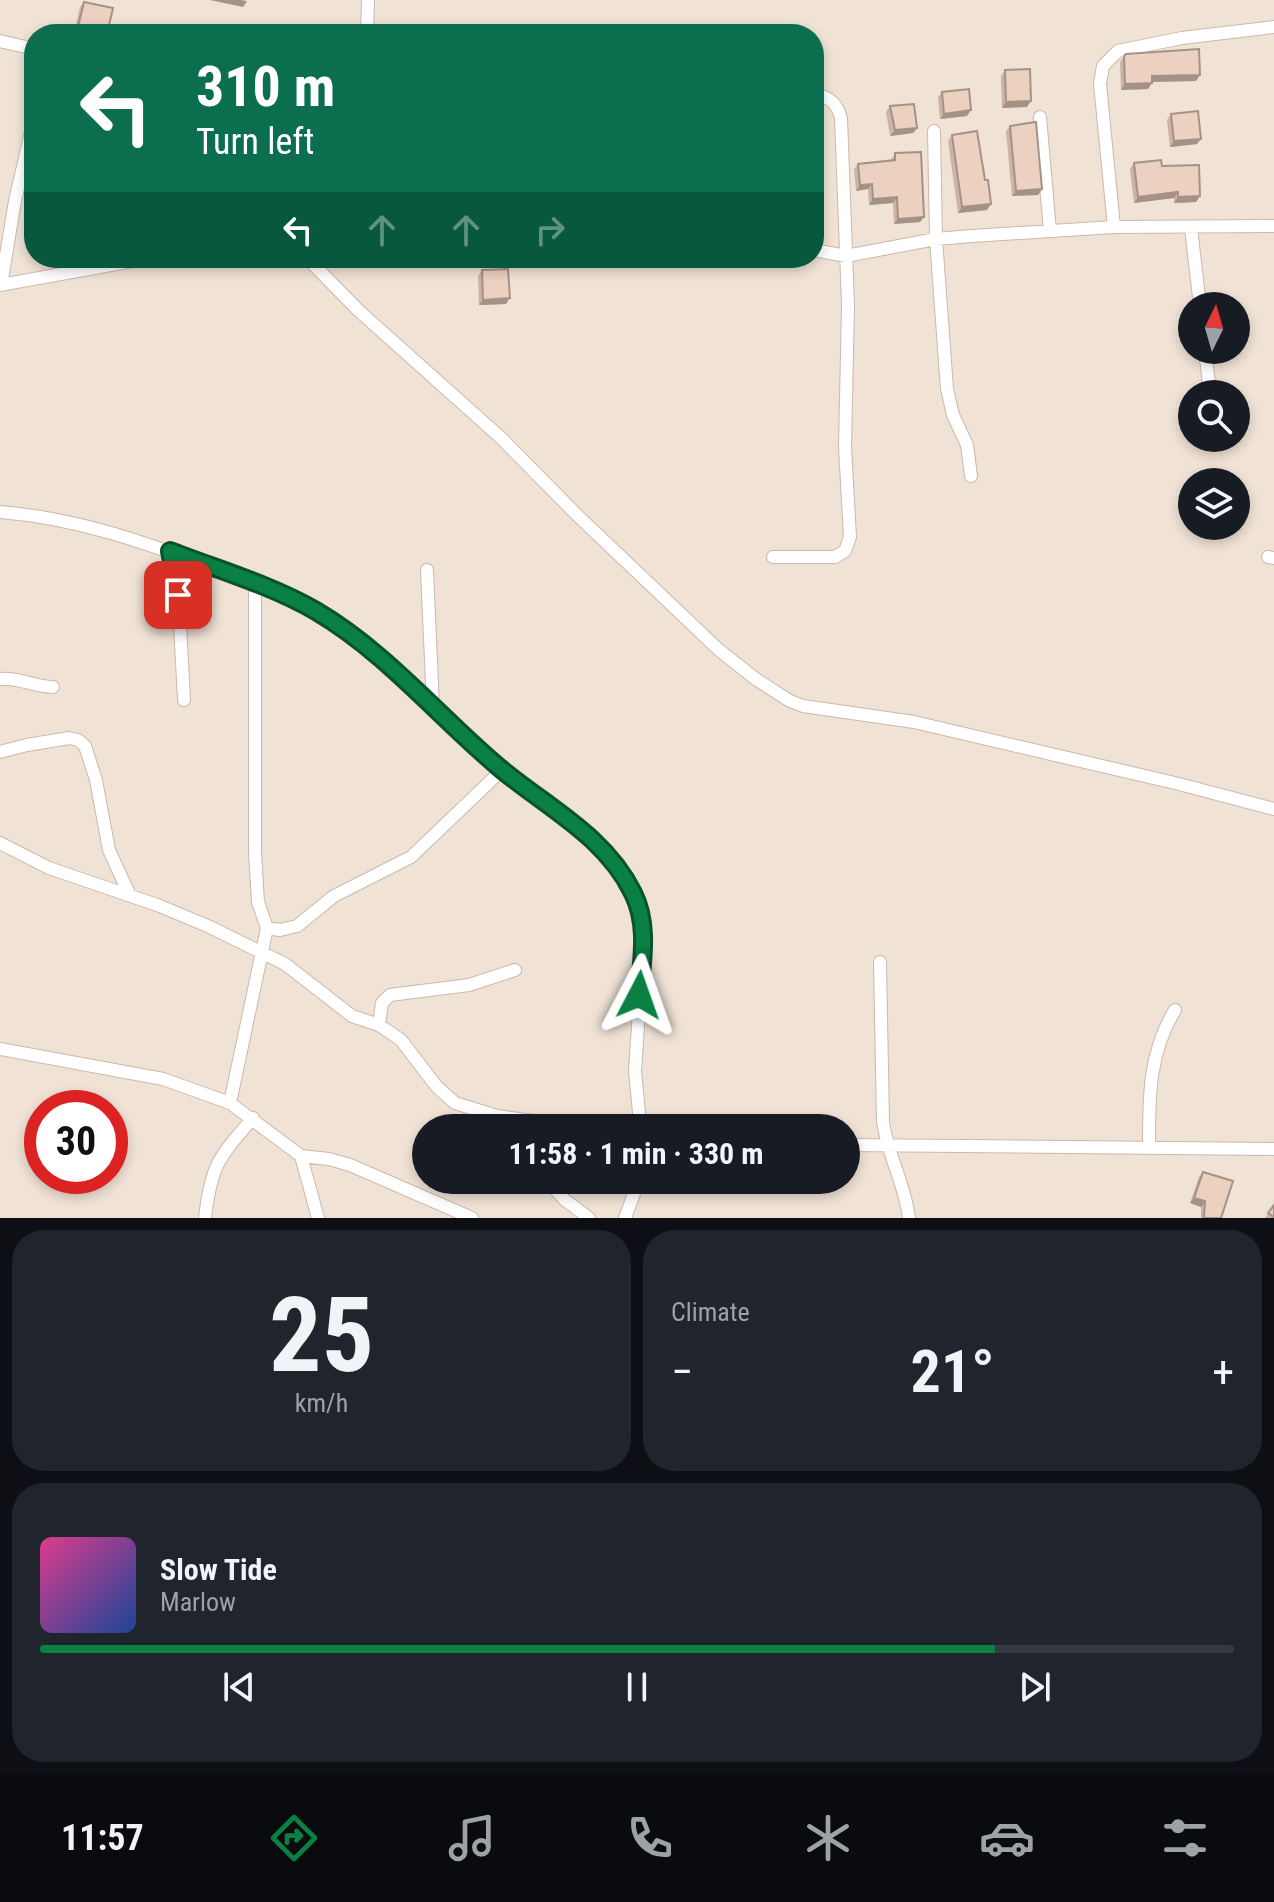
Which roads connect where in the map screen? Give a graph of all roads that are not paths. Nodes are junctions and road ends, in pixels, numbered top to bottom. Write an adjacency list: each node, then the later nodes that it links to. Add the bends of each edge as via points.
1 (368, 0): 2 (street)
2 (367, 24)
3 (1274, 27): 11 (street, via 1182,38 1118,51 1109,58 1100,84)
4 (0, 41): 5 (street)
5 (24, 47)
6 (824, 97): 16 (street, via 835,103 841,118)
7 (1040, 117): 13 (street)
8 (934, 131): 14 (street)
9 (24, 162): 19 (street)
10 (1274, 226): 12 (street)
11 (1114, 227): 12 (street); 13 (street)
12 (1191, 228): 20 (street)
13 (1050, 231): 14 (street)
14 (936, 239): 16 (street); 21 (street, via 948,398 967,445)
15 (824, 252): 16 (street)
16 (846, 256): 24 (street, via 850,537 845,551 835,557)
17 (94, 268): 19 (street)
18 (317, 268): 33 (street, via 719,650 790,701 813,709 914,722)
19 (0, 285)
20 (1198, 292)
21 (971, 476)
22 (0, 512): 23 (street, via 74,522)
23 (170, 551): 26 (street); 29 (street)
24 (773, 557)
25 (427, 570): 30 (street)
26 (255, 583): 30 (street, via 334,623); 36 (street, via 254,837 258,902)
27 (0, 679): 28 (street)
28 (53, 687)
29 (184, 700)
30 (433, 707): 32 (street)
31 (0, 752): 35 (street, via 69,738 85,746 106,840)
32 (502, 770): 36 (street, via 411,857 334,896 297,926); 45 (street, via 592,838 634,895 644,934 635,1071)
33 (1274, 809)
34 (0, 843): 35 (street, via 49,868)
35 (130, 896): 37 (street)
36 (267, 928): 37 (street)
37 (262, 951): 41 (street, via 294,969 352,1016); 43 (street)
38 (880, 962): 48 (street, via 881,1097)
39 (515, 970): 41 (street, via 469,985 390,995 382,1003)
40 (1175, 1010): 49 (street, via 1150,1074)
41 (379, 1025): 44 (street, via 401,1040 444,1095)
42 (0, 1049): 43 (street, via 150,1075)
43 (230, 1103): 46 (street)
44 (492, 1114)
45 (640, 1114)
46 (253, 1118): 51 (street); 54 (street, via 211,1176)
47 (860, 1145): 48 (street)
48 (888, 1146): 49 (street); 59 (street)
49 (1149, 1148): 50 (street)
50 (1274, 1149)
51 (301, 1156): 55 (street); 56 (street, via 350,1165)
52 (560, 1194): 57 (street)
53 (634, 1194): 58 (street)
54 (205, 1218)
55 (318, 1218)
56 (472, 1218)
57 (589, 1218)
58 (625, 1218)
59 (909, 1218)

